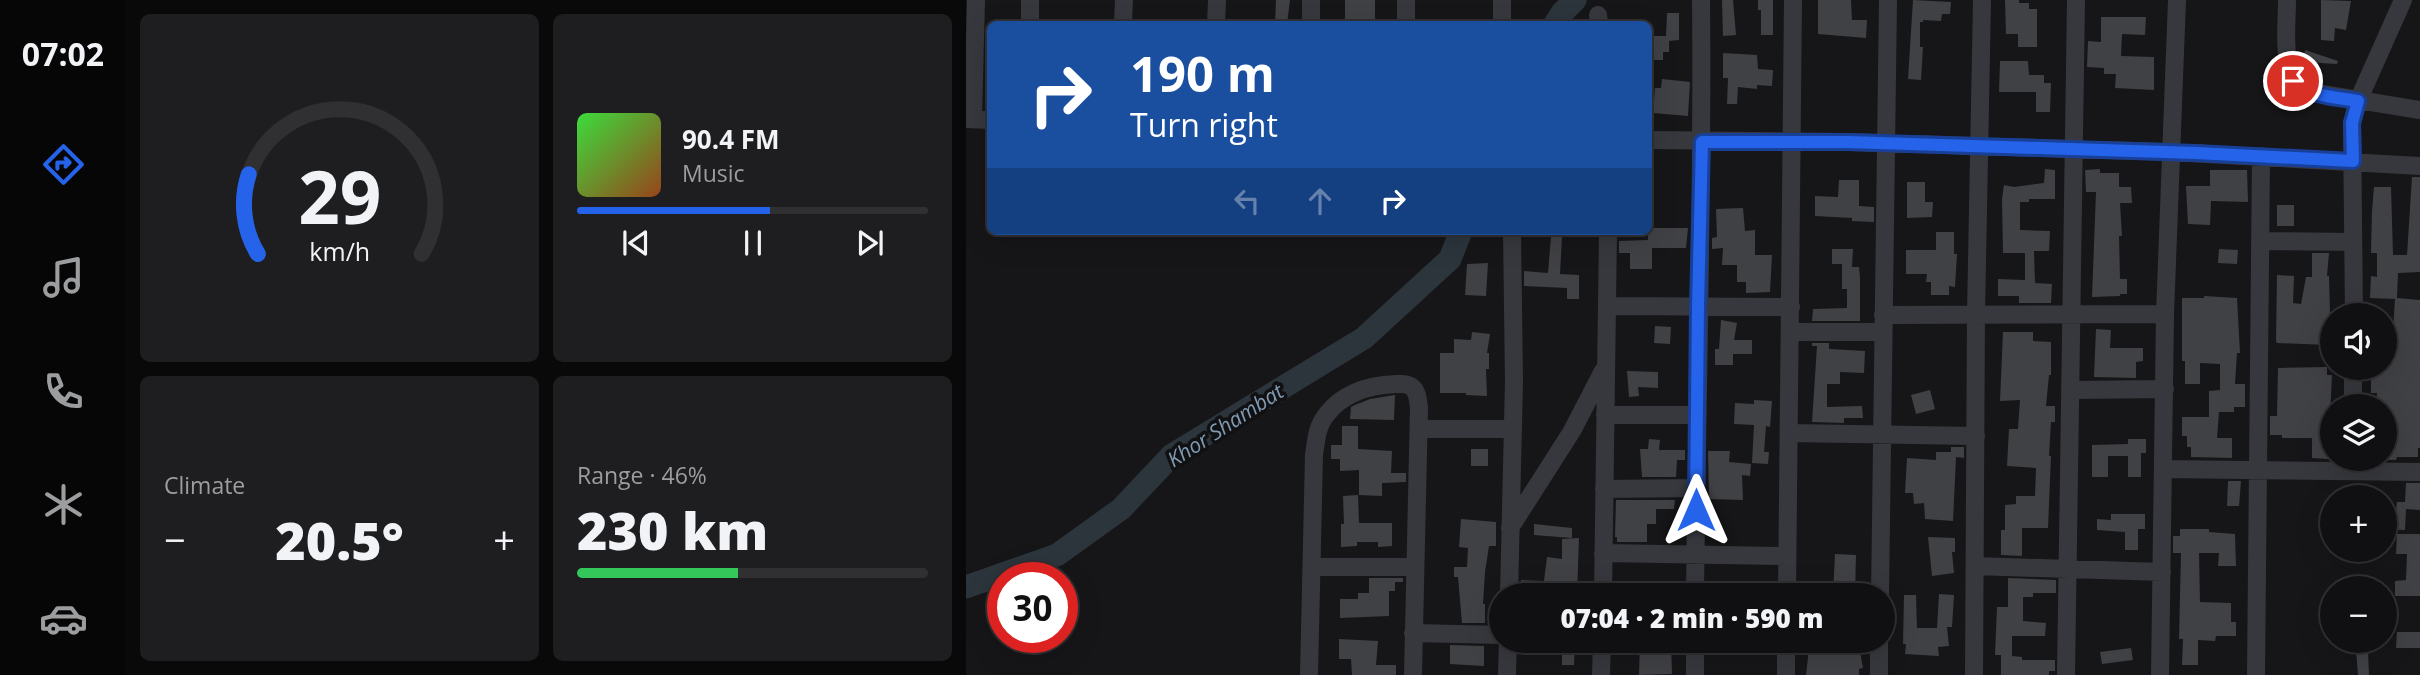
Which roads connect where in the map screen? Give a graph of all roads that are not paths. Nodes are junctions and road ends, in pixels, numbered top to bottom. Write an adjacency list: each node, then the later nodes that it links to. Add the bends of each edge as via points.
1 (975, 0): 24 (street)
2 (1030, 0): 16 (street)
3 (1124, 0): 17 (street)
4 (1217, 0): 18 (street)
5 (1311, 0): 19 (street)
6 (1406, 0): 20 (street)
7 (1502, 0): 21 (street)
8 (1702, 0): 26 (street)
9 (1793, 0): 27 (street)
10 (1888, 0): 28 (street)
11 (1982, 0): 29 (street)
12 (2076, 0): 30 (street)
13 (2177, 0): 31 (street)
14 (2287, 0): 22 (street, via 2293,81 2316,95)
15 (2403, 0): 22 (street)
16 (1030, 21)
17 (1124, 21)
18 (1216, 21)
19 (1311, 21)
20 (1406, 21)
21 (1502, 21)
22 (2358, 101): 23 (street); 33 (street, via 2352,123)
23 (2420, 110)
24 (977, 120)
25 (1652, 140): 26 (street)
26 (1702, 142): 27 (street); 41 (street)
27 (1793, 142): 28 (street); 42 (street)
28 (1886, 144): 29 (street); 46 (street)
29 (1978, 147): 30 (street); 43 (street)
30 (2072, 150): 31 (street); 45 (street)
31 (2171, 152): 32 (street); 44 (street)
32 (2261, 156): 33 (street); 37 (street)
33 (2353, 161): 34 (street); 38 (street)
34 (2420, 166)
35 (1512, 235): 54 (street)
36 (1608, 235): 40 (street)
37 (2260, 241): 38 (street); 61 (street)
38 (2353, 242): 39 (street)
39 (2354, 303)
40 (1608, 306): 41 (street); 48 (street)
41 (1698, 306): 42 (street); 52 (street)
42 (1791, 307): 47 (street)
43 (1976, 314): 45 (street); 46 (street); 57 (street)
44 (2165, 314): 45 (street); 49 (street)
45 (2071, 315): 50 (street)
46 (1883, 323): 47 (street); 56 (street)
47 (1790, 332): 55 (street)
48 (1606, 365): 51 (street); 65 (street, via 1572,432)
49 (2165, 389): 50 (street); 59 (street)
50 (2070, 390): 72 (street)
51 (1605, 415): 52 (street); 64 (street)
52 (1697, 415): 63 (street)
53 (1419, 429): 54 (street); 70 (street, via 1417,394 1408,385 1362,389 1326,414 1317,432 1314,455); 71 (street)
54 (1513, 429): 65 (street)
55 (1789, 433): 56 (street); 68 (street)
56 (1882, 433): 57 (street); 78 (street)
57 (1976, 436): 69 (street)
58 (2320, 467): 61 (street)
59 (2164, 469): 61 (street); 73 (street)
60 (2397, 470): 62 (street)
61 (2259, 471): 96 (street)
62 (2420, 472)
63 (1696, 488): 64 (street); 67 (street)
64 (1604, 489): 66 (street)
65 (1510, 528): 74 (street)
66 (1603, 553): 67 (street); 75 (street)
67 (1696, 555): 68 (street); 76 (street)
68 (1787, 556): 77 (street)
69 (1975, 566): 72 (street); 93 (street)
70 (1312, 567): 71 (street); 86 (street)
71 (1414, 567): 79 (street)
72 (2068, 569): 73 (street); 94 (street)
73 (2162, 572): 95 (street)
74 (1509, 583)
75 (1603, 583)
76 (1695, 583)
77 (1787, 583)
78 (1880, 583)
79 (1413, 633): 80 (street); 87 (street)
80 (1489, 635)
81 (1508, 653): 88 (street)
82 (1602, 653): 89 (street)
83 (1695, 653): 90 (street)
84 (1786, 653): 91 (street)
85 (1879, 653): 92 (street)
86 (1309, 675)
87 (1413, 675)
88 (1507, 675)
89 (1601, 675)
90 (1695, 675)
91 (1786, 675)
92 (1879, 675)
93 (1974, 675)
94 (2066, 675)
95 (2160, 675)
96 (2256, 675)

